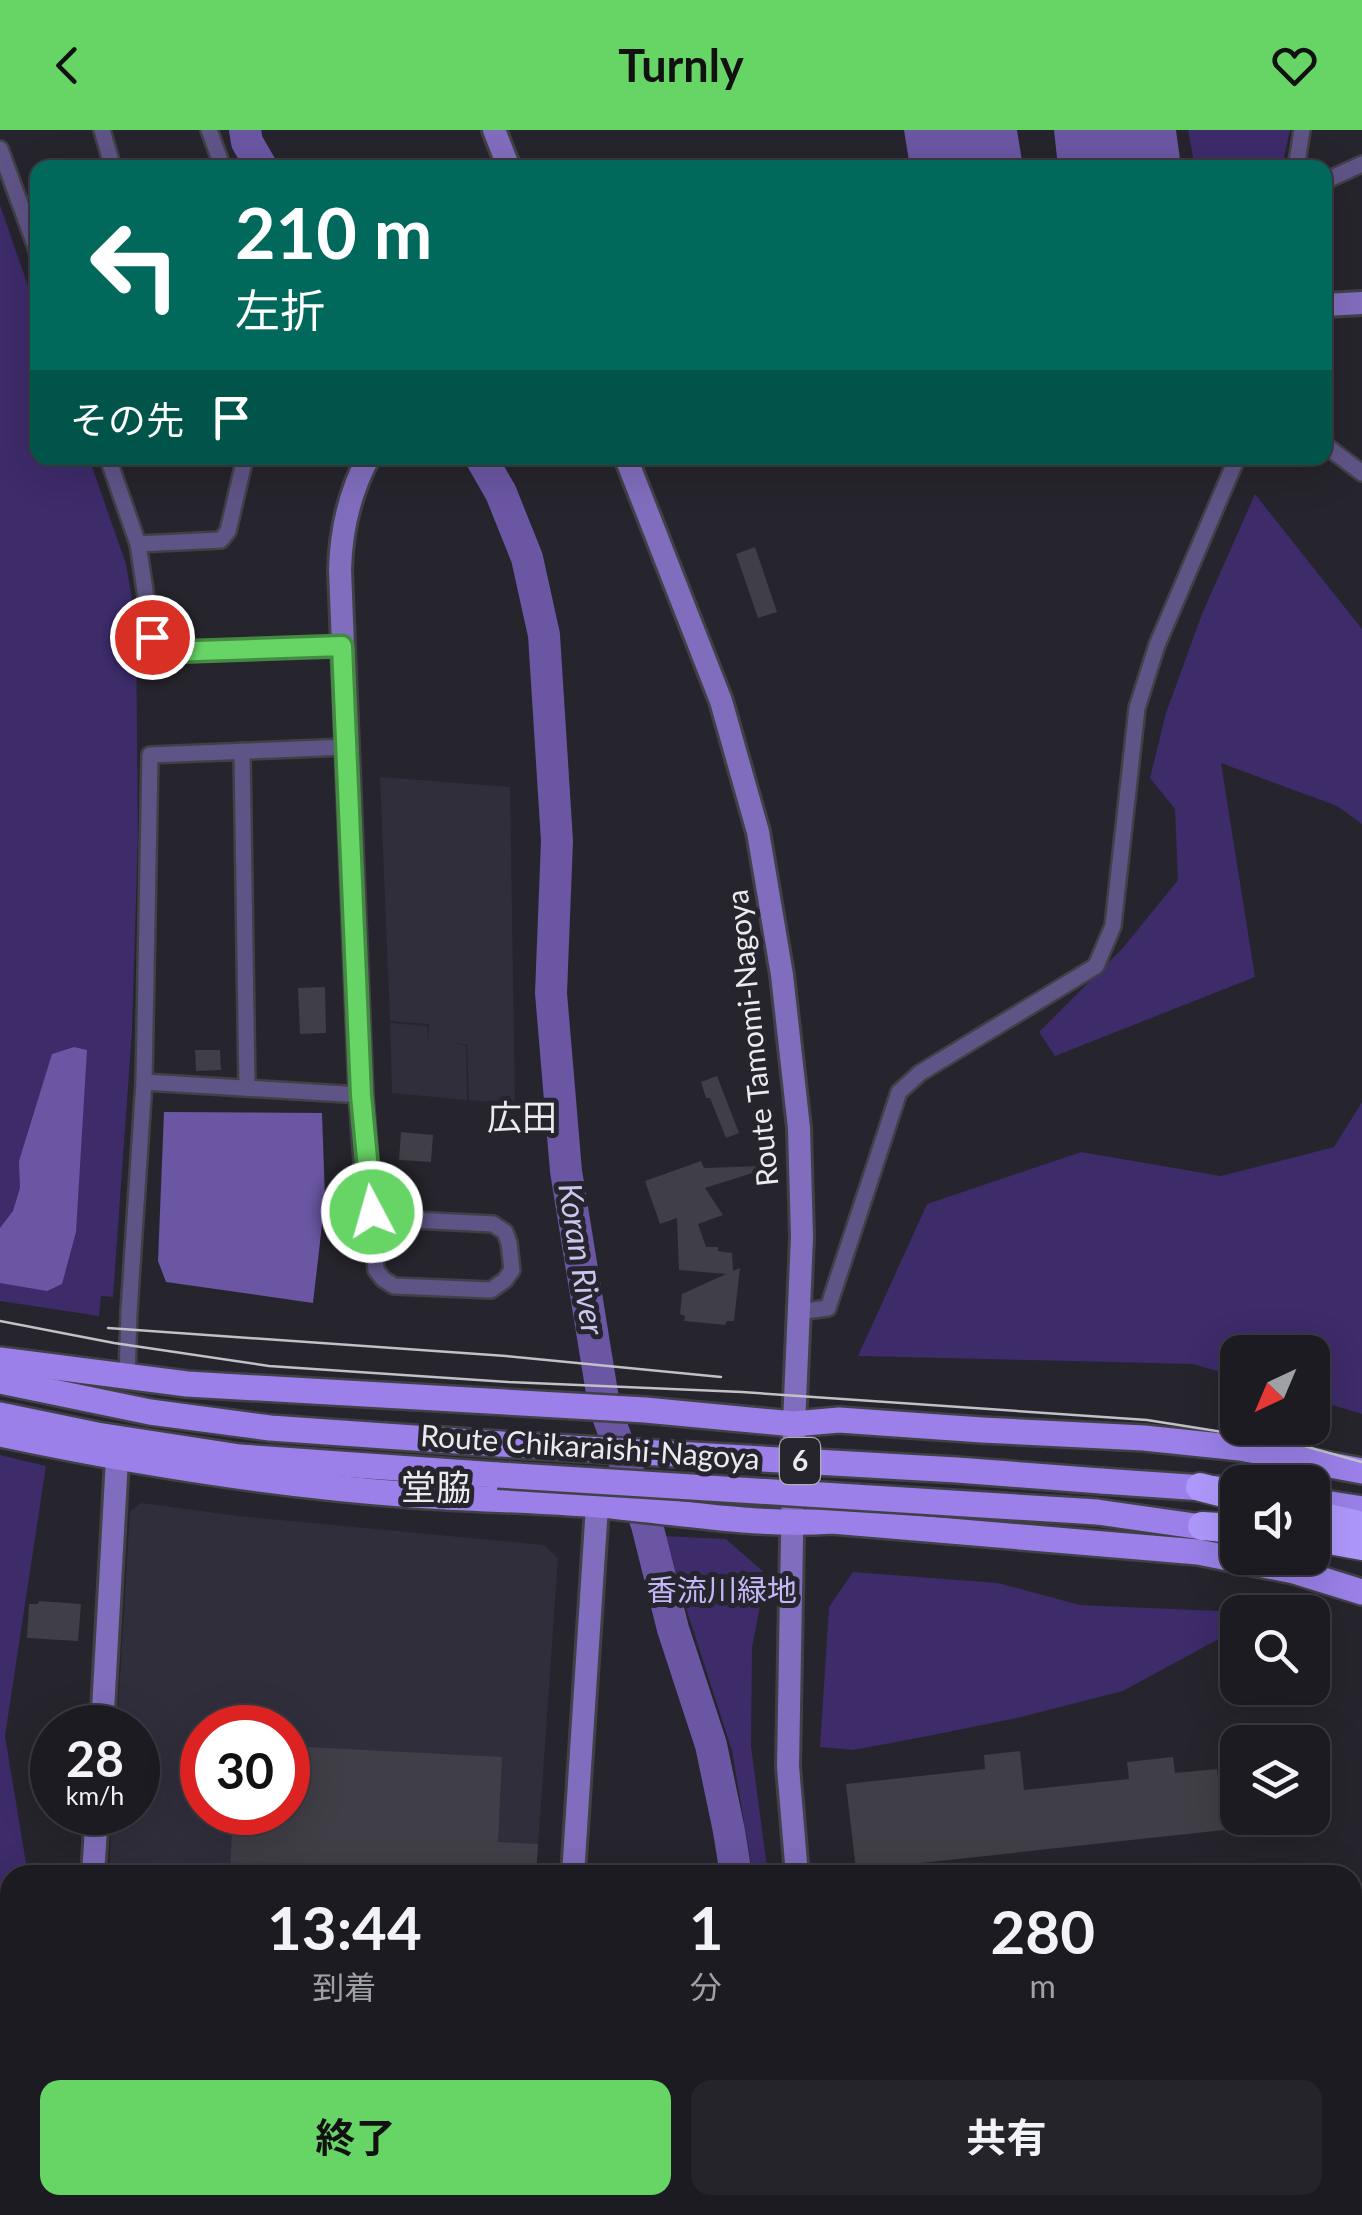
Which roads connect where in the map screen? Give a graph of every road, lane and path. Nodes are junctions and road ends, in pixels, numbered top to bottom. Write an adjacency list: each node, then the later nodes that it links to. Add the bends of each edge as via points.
1 (102, 130): 6 (street)
2 (209, 130): 7 (street)
3 (494, 130): 8 (main road)
4 (1302, 130): 9 (street)
5 (0, 149): 12 (street)
6 (111, 160)
7 (220, 160)
8 (506, 160)
9 (1297, 160)
10 (1362, 164): 11 (street)
11 (1332, 178)
12 (30, 231)
13 (1332, 304): 14 (main road)
14 (1362, 304)
15 (1332, 450): 21 (street)
16 (110, 465): 22 (street)
17 (244, 465): 22 (street, via 222,540)
18 (365, 465): 23 (main road, via 340,555)
19 (629, 465): 32 (main road, Route Tamomi-Nagoya, via 722,701 758,832 799,1128)
20 (1233, 465): 32 (street, via 1136,708 1113,926 1096,966 899,1092 828,1308)
21 (1362, 473)
22 (138, 544): 23 (street, via 158,649)
23 (342, 646): 24 (main road)
24 (346, 746): 25 (street); 28 (main road)
25 (242, 751): 26 (street, via 150,755); 27 (street)
26 (144, 1082): 27 (street); 34 (street)
27 (246, 1088): 28 (street)
28 (361, 1095): 29 (main road)
29 (367, 1175): 30 (street, via 397,1214); 31 (street)
30 (413, 1220): 31 (street, via 396,1224); 31 (street, via 494,1224 510,1243 512,1270 491,1290 394,1286 376,1270)
31 (376, 1249)
32 (798, 1312): 37 (main road, Route Tamomi-Nagoya)
33 (0, 1360): 34 (main road, 6)
34 (127, 1377): 37 (main road, 6)
35 (0, 1381): 41 (main road, Route Chikaraishi-Nagoya / 6, bridge, via 236,1424)
36 (0, 1415): 48 (main road, Route Chikaraishi-Nagoya / 6, bridge, via 240,1458 1097,1512)
37 (794, 1424): 40 (main road, 6, via 839,1420 1176,1440); 47 (main road, Route Tamomi-Nagoya)
38 (0, 1434): 39 (main road, 6)
39 (117, 1458): 44 (main road, 6, via 377,1492); 56 (main road)
40 (1362, 1472)
41 (1200, 1487): 42 (highway)
42 (1220, 1491)
43 (1330, 1505): 45 (main road)
44 (607, 1506): 47 (main road, 6); 59 (main road)
45 (1362, 1510)
46 (1330, 1518): 49 (highway)
47 (794, 1524): 55 (main road, 6, via 852,1522 1198,1552); 60 (main road, Route Tamomi-Nagoya, via 788,1767)
48 (1202, 1526): 50 (highway)
49 (1362, 1526)
50 (1220, 1528)
51 (1330, 1540): 52 (highway)
52 (1362, 1546)
53 (1330, 1550): 54 (main road)
54 (1362, 1557)
55 (1362, 1592)
56 (103, 1705)
57 (96, 1835): 58 (main road)
58 (94, 1865)
59 (575, 1865)
60 (796, 1865)

